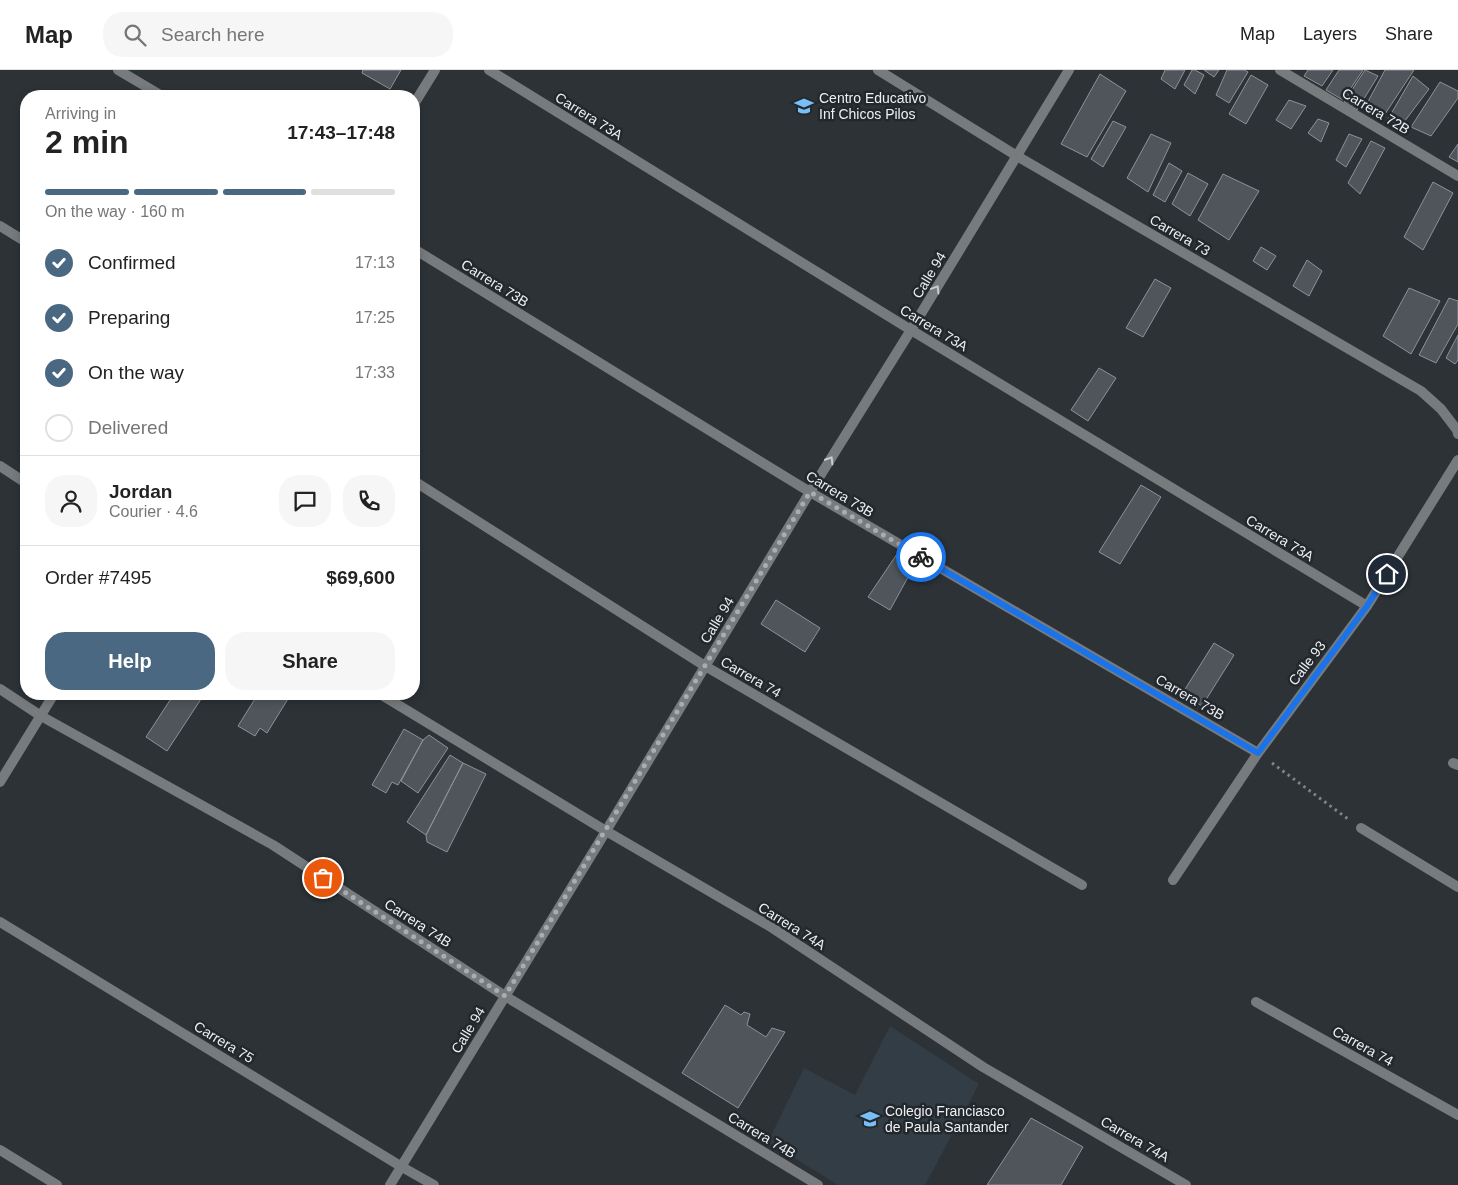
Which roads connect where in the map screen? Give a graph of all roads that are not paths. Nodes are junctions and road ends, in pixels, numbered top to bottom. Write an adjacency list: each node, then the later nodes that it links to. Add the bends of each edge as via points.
1 (118, 70): 7 (street)
2 (435, 70): 8 (street)
3 (489, 70): 14 (street, Carrera 73A)
4 (878, 70): 9 (street, Carrera 73)
5 (1069, 70): 9 (street, Calle 94)
6 (1280, 70): 10 (street, Carrera 72B)
7 (152, 90)
8 (420, 94)
9 (1017, 156): 14 (street, Calle 94, one-way to 9); 15 (street, Carrera 73, via 1422,390 1441,409)
10 (1458, 176)
11 (0, 226): 12 (street)
12 (20, 238)
13 (420, 253): 20 (street, Carrera 73B)
14 (911, 330): 20 (street, Calle 94, one-way to 14); 21 (street, Carrera 73A)
15 (1458, 434)
16 (1458, 460): 21 (street, Calle 93)
17 (0, 466): 18 (street)
18 (20, 479)
19 (420, 486): 22 (street, Carrera 74)
20 (810, 492): 22 (street, Calle 94); 27 (street, Carrera 73B)
21 (1367, 606): 27 (street, Calle 93)
22 (705, 666): 30 (street, Calle 94); 32 (street, Carrera 74)
23 (0, 688): 26 (street, Carrera 74B)
24 (50, 700): 26 (street)
25 (390, 700): 30 (street, Carrera 74A)
26 (41, 716): 28 (street); 35 (street, Carrera 74B, via 273,845)
27 (1258, 753): 31 (street, Calle 93)
28 (0, 782)
29 (1361, 828): 33 (street)
30 (606, 831): 35 (street, Calle 94); 44 (street, Carrera 74A, via 771,928 983,1067)
31 (1173, 880)
32 (1082, 885)
33 (1458, 887)
34 (0, 922): 39 (street, Carrera 75)
35 (505, 996): 39 (street, Calle 94); 43 (street, Carrera 74B)
36 (1256, 1002): 37 (street, Carrera 74)
37 (1458, 1115)
38 (0, 1150): 40 (street)
39 (402, 1167): 41 (street, Calle 94); 42 (street, Carrera 75)
40 (57, 1185)
41 (390, 1185)
42 (434, 1185)
43 (818, 1185)
44 (1186, 1185)

